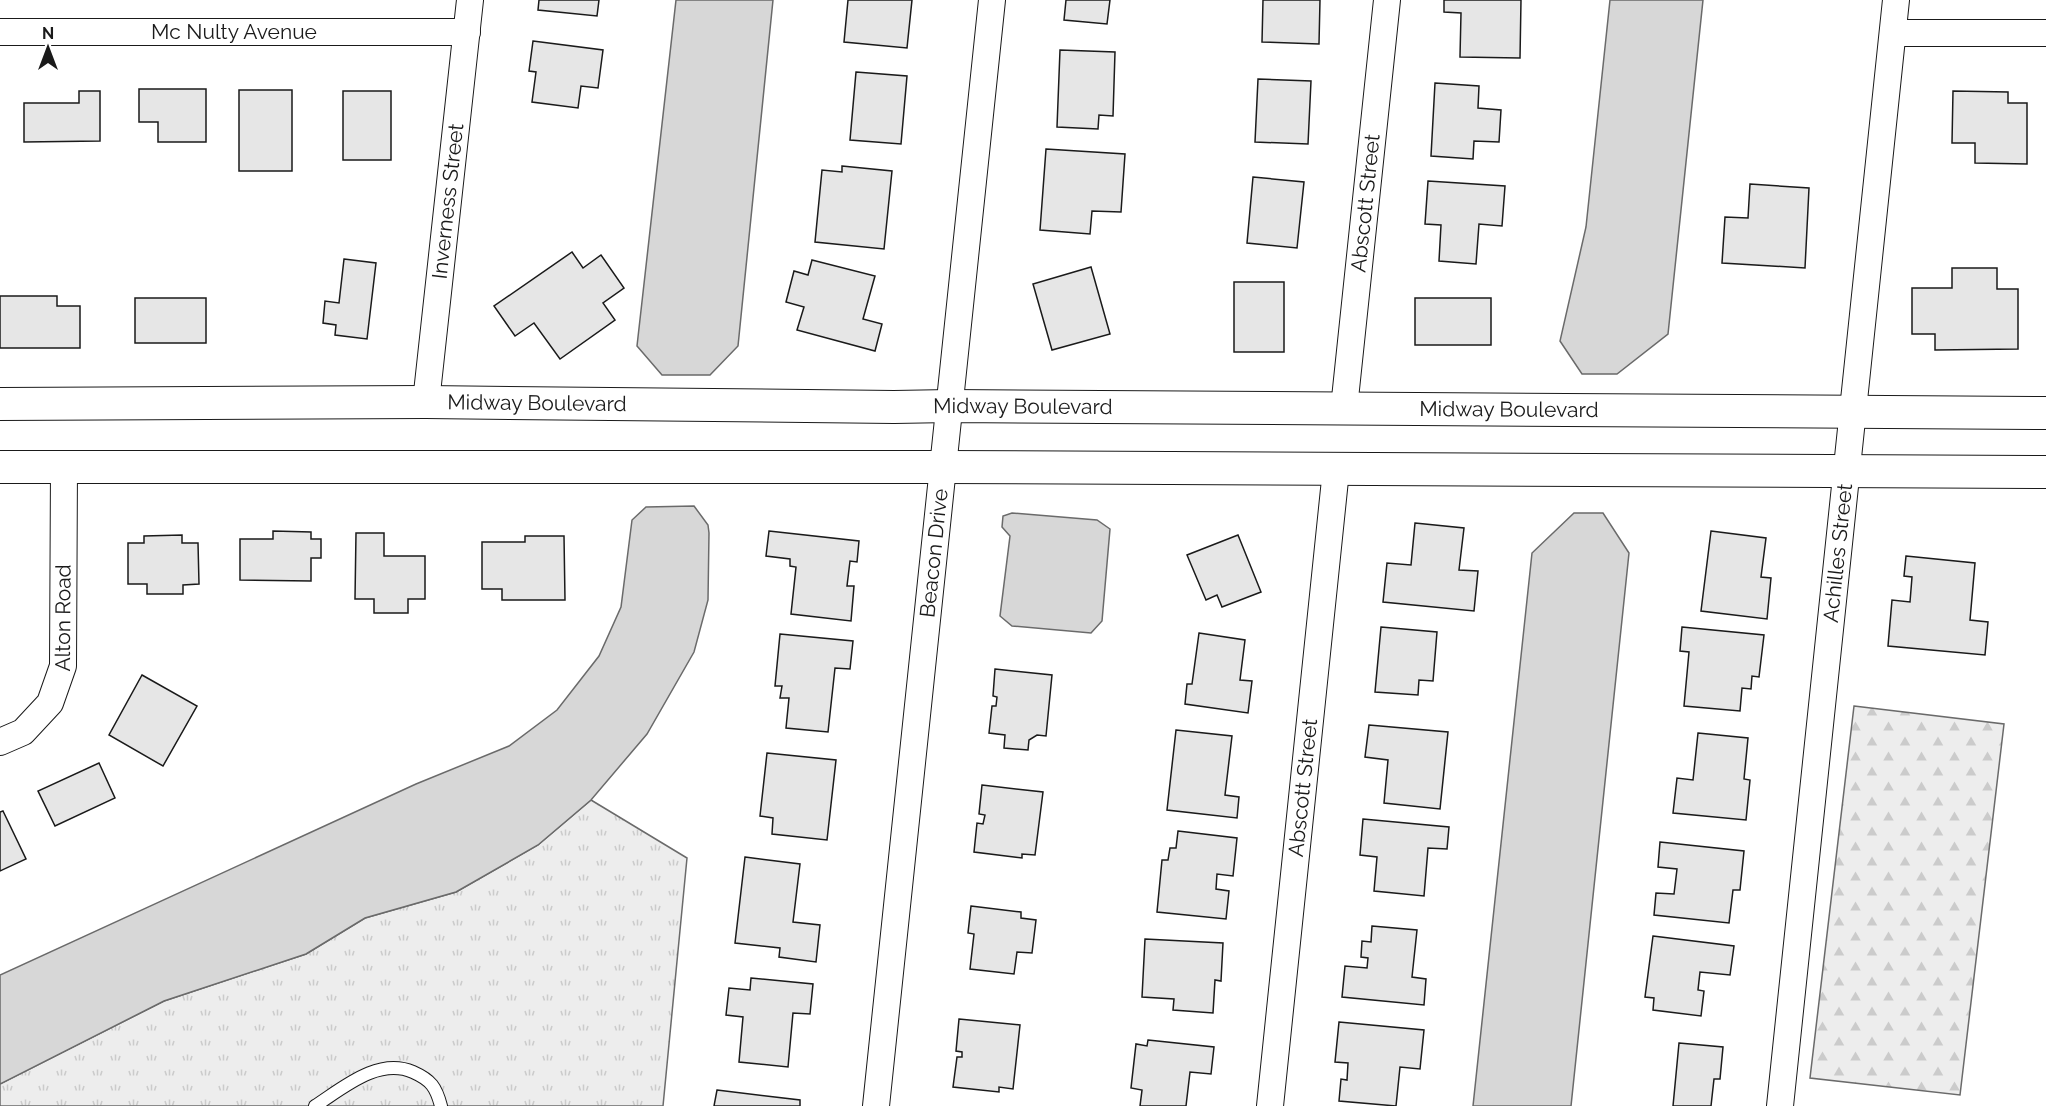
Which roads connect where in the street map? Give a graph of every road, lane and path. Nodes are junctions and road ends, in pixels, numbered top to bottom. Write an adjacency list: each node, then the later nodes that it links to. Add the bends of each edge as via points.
1 (470, 0): 6 (street, Inverness Street)
2 (992, 0): 11 (street, Beacon Drive)
3 (1387, 0): 12 (street, Abscott Street)
4 (1896, 0): 7 (street, Achilles Street)
5 (0, 32): 6 (street, Mc Nulty Avenue)
6 (467, 32): 9 (street, Inverness Street)
7 (1893, 33): 8 (street); 13 (street, Achilles Street)
8 (2046, 33)
9 (426, 402): 10 (street, Midway Boulevard); 11 (street, Midway Boulevard)
10 (0, 404)
11 (950, 406): 12 (street, Midway Boulevard); 17 (street, Beacon Drive)
12 (1344, 408): 13 (street, Midway Boulevard)
13 (1853, 413): 14 (street, Midway Boulevard); 19 (street, Achilles Street)
14 (2046, 413)
15 (0, 467): 16 (street)
16 (64, 467): 17 (street); 21 (street, Alton Road, via 63,666 50,703 23,732)
17 (943, 467): 18 (street); 24 (street, Beacon Drive)
18 (1336, 470): 19 (street); 25 (street, Abscott Street)
19 (1846, 471): 20 (street); 26 (street, Achilles Street)
20 (2046, 472)
21 (0, 742)
22 (315, 1106): 23 (lane, via 353,1080 382,1069 405,1068 426,1078 438,1091)
23 (441, 1106)
24 (876, 1106)
25 (1270, 1106)
26 (1780, 1106)

